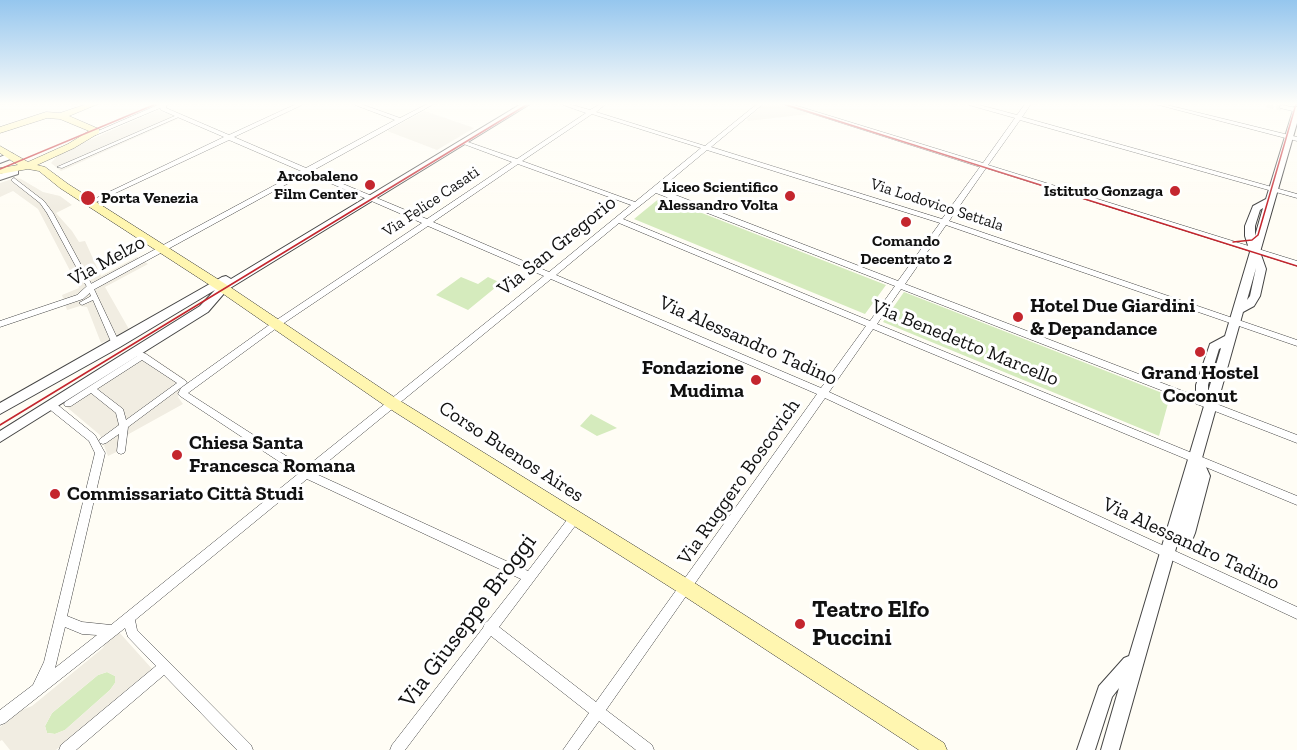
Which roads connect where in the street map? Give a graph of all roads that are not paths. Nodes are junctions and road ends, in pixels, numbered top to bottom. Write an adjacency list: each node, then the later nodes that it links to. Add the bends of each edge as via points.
1 (85, 139): 22 (main road)
2 (125, 139): 21 (street)
3 (225, 139): 30 (street)
4 (234, 139): 23 (street, Via Alessandro Tadino)
5 (365, 139): 23 (street, Via Melzo)
6 (468, 139): 14 (street)
7 (550, 139): 19 (street, Via Felice Casati)
8 (677, 139): 15 (street, Via Lodovico Settala)
9 (716, 139): 15 (street, Via San Gregorio)
10 (901, 139): 20 (street)
11 (1002, 139): 20 (street, Via Ruggero Boscovich)
12 (1096, 139): 26 (street)
13 (1294, 139): 26 (street, via 1284,155)
14 (463, 142): 19 (street); 29 (street)
15 (705, 148): 27 (street, Via San Gregorio); 34 (street, Via Lodovico Settala)
16 (0, 149): 17 (main road)
17 (10, 156): 18 (street); 22 (main road)
18 (0, 160)
19 (518, 161): 31 (street); 33 (street, Via Felice Casati)
20 (984, 165): 34 (street, Via Ruggero Boscovich); 36 (street)
21 (60, 167)
22 (28, 169): 24 (main road); 25 (main road, Corso Buenos Aires); 30 (main road, Corso Buenos Aires)
23 (308, 170): 29 (street, Via Alessandro Tadino); 35 (street, Via Melzo)
24 (0, 174): 25 (main road, Corso Buenos Aires)
25 (14, 176): 41 (street, via 45,206)
26 (1273, 189): 28 (street); 36 (street)
27 (655, 190): 31 (street, Via San Gregorio); 39 (street, Via Benedetto Marcello)
28 (1297, 196)
29 (370, 198): 33 (street, Via Alessandro Tadino); 40 (street)
30 (90, 203): 35 (main road, Corso Buenos Aires)
31 (637, 205): 32 (street, Via San Gregorio)
32 (619, 220): 38 (street, Via San Gregorio); 48 (street, Via Benedetto Marcello)
33 (427, 222): 38 (street, Via Alessandro Tadino); 47 (street, Via Felice Casati)
34 (944, 222): 39 (street, Via Ruggero Boscovich); 45 (street, Via Lodovico Settala)
35 (162, 249): 40 (main road, Corso Buenos Aires); 41 (street, Via Melzo)
36 (1256, 251): 37 (street); 45 (street, via 1261,272 1255,296 1238,310)
37 (1297, 262)
38 (550, 274): 54 (street, Via Alessandro Tadino); 55 (street, Via San Gregorio)
39 (899, 285): 48 (street, Via Ruggero Boscovich); 58 (street, Via Benedetto Marcello)
40 (220, 286): 47 (main road, Corso Buenos Aires); 50 (street); 51 (street, via 204,309)
41 (90, 288): 42 (street, Via Melzo); 43 (street); 46 (street, Via Melzo, via 80,297)
42 (79, 291)
43 (94, 297): 44 (street, Via Melzo); 50 (street)
44 (82, 303)
45 (1234, 322): 49 (street, Via Lodovico Settala); 58 (street)
46 (0, 324)
47 (275, 325): 55 (main road, Corso Buenos Aires); 66 (street, Via Felice Casati, via 184,390 185,397)
48 (872, 325): 54 (street, Via Ruggero Boscovich); 65 (street, Via Benedetto Marcello)
49 (1297, 343)
50 (116, 344): 52 (street)
51 (137, 356): 53 (street); 57 (street); 60 (street, via 183,383)
52 (54, 377): 57 (street, via 43,394); 59 (street)
53 (92, 389): 56 (street); 60 (street, via 120,411)
54 (824, 393): 69 (street, Via Alessandro Tadino); 71 (street, Via Ruggero Boscovich)
55 (392, 403): 66 (street, Via San Gregorio); 68 (main road, Corso Buenos Aires)
56 (68, 404)
57 (51, 405): 61 (street); 62 (street)
58 (1210, 405): 63 (street, Via Benedetto Marcello); 65 (street)
59 (0, 409)
60 (124, 427): 62 (street); 64 (street)
61 (0, 437)
62 (98, 439): 74 (street, via 99,461)
63 (1297, 439)
64 (121, 451)
65 (1195, 458): 67 (street, Via Benedetto Marcello); 69 (street)
66 (304, 473): 70 (street); 73 (street, Via San Gregorio)
67 (1297, 501)
68 (574, 519): 70 (street, Via Giuseppe Broggi); 71 (main road, Corso Buenos Aires)
69 (1168, 552): 72 (street, Via Alessandro Tadino); 77 (street)
70 (530, 577): 75 (street, Via Giuseppe Broggi)
71 (687, 588): 80 (street, Via Ruggero Boscovich); 87 (main road, Corso Buenos Aires)
72 (1297, 614)
73 (129, 618): 76 (street, Via San Gregorio); 78 (street, via 132,633)
74 (62, 620): 76 (street, via 82,628); 79 (street, via 50,664)
75 (489, 627): 80 (street); 84 (street, Via Giuseppe Broggi)
76 (113, 631): 79 (street, Via San Gregorio)
77 (1135, 664): 88 (street, via 1130,663 1105,692); 89 (street)
78 (164, 667): 82 (street); 83 (street)
79 (35, 690): 81 (street, Via San Gregorio)
80 (598, 712): 85 (street, Via Ruggero Boscovich); 86 (street)
81 (0, 718)
82 (66, 750)
83 (246, 750)
84 (397, 750)
85 (570, 750)
86 (647, 750)
87 (937, 750)
88 (1086, 750)
89 (1110, 750)

